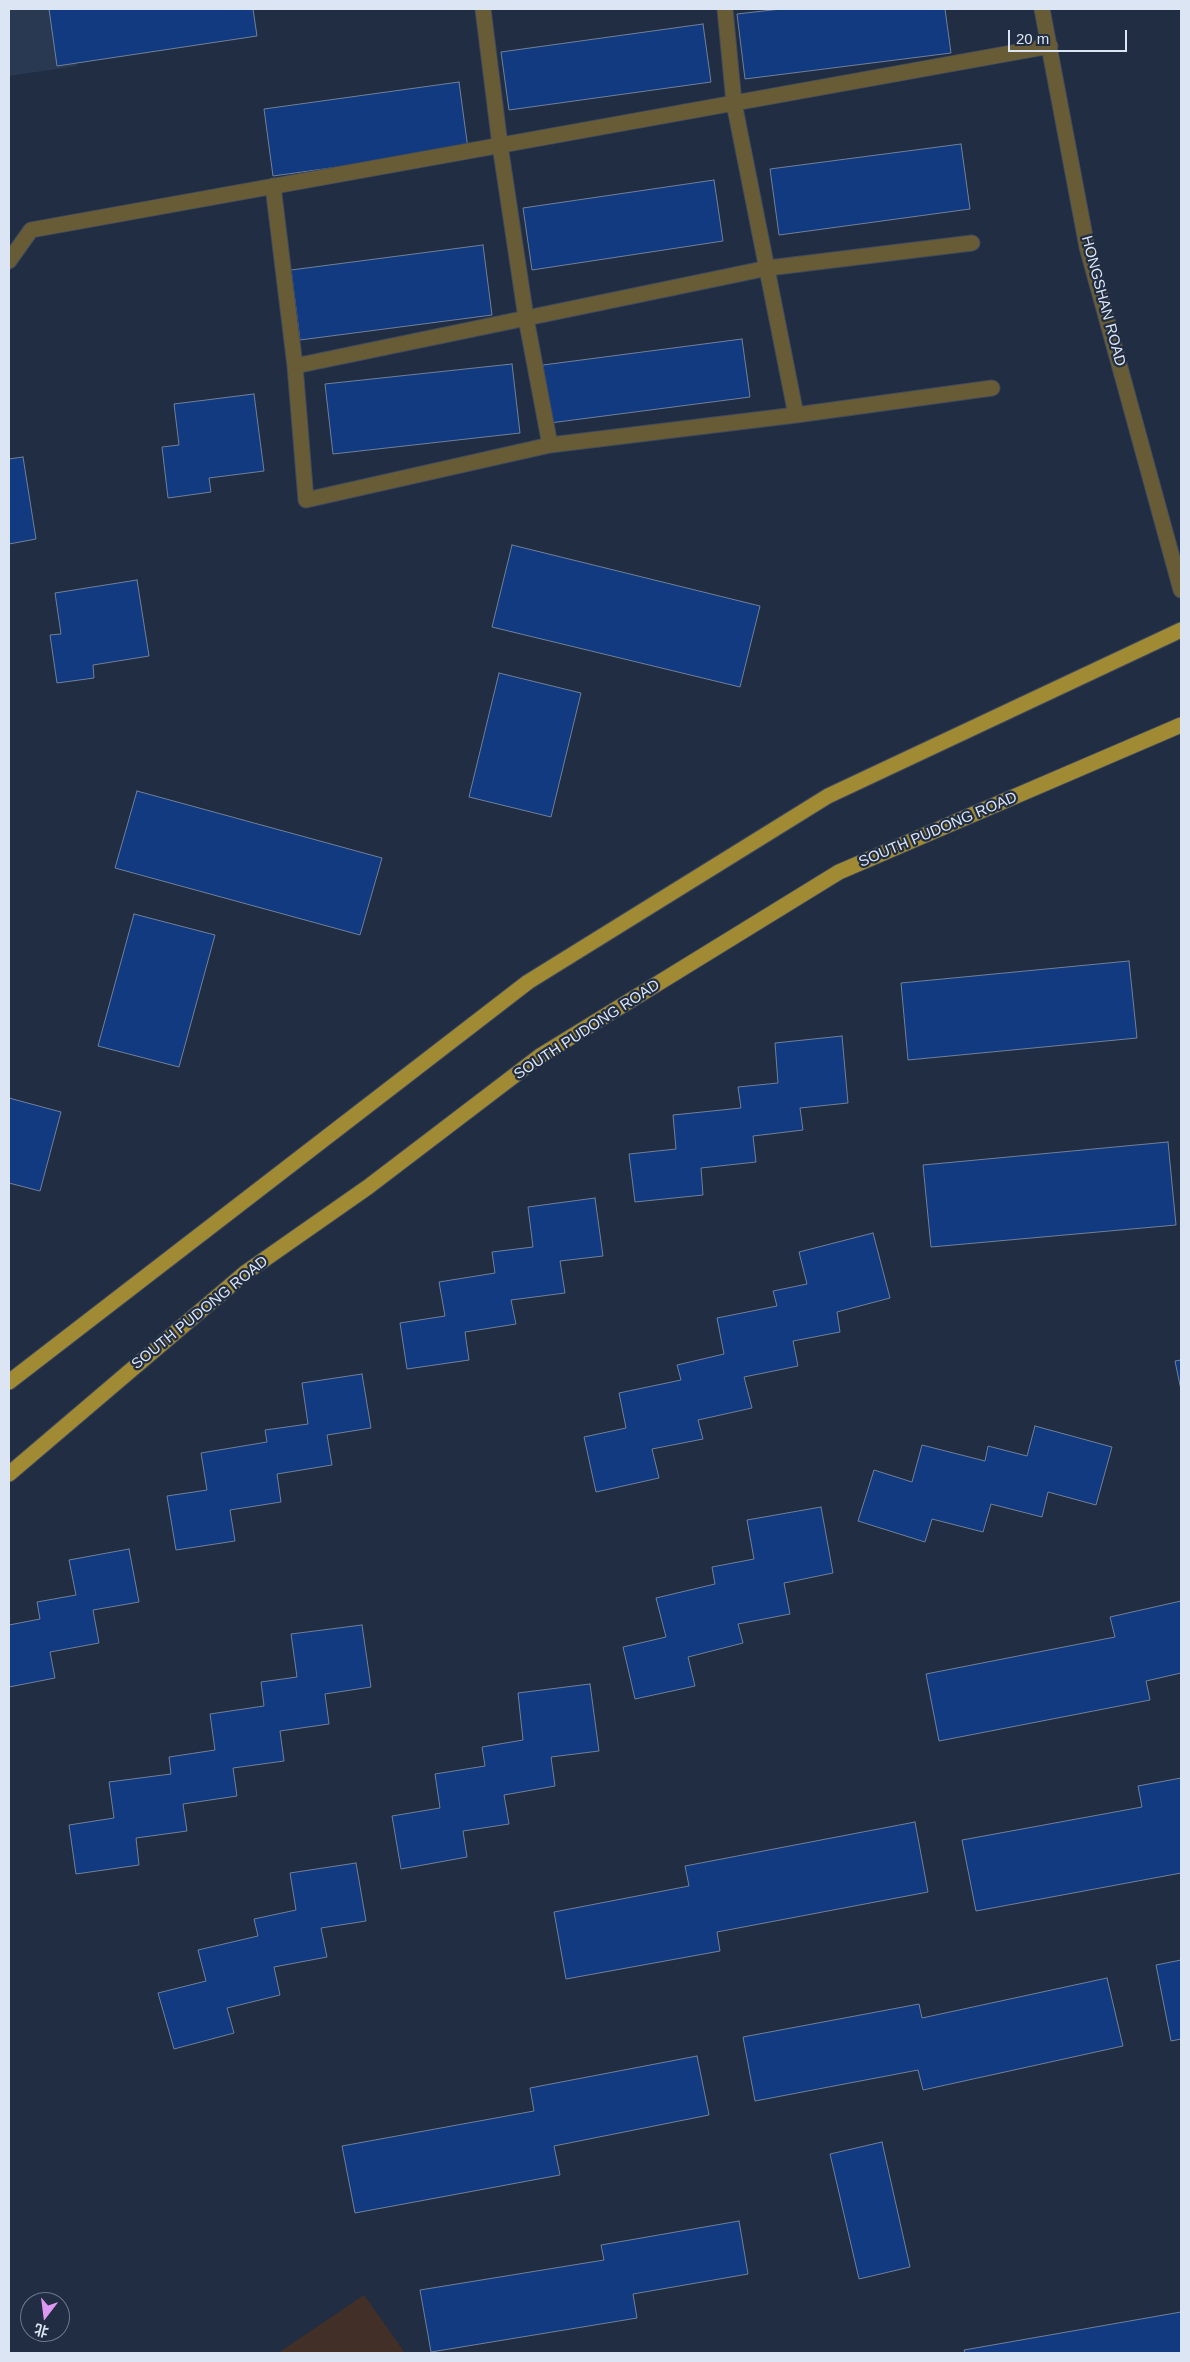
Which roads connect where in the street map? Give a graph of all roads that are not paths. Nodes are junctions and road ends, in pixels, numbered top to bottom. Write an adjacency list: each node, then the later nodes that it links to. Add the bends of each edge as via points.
1 (483, 9): 6 (street)
2 (725, 9): 5 (street)
3 (1042, 9): 4 (street, HONGSHAN ROAD)
4 (1050, 46): 5 (street); 16 (street, HONGSHAN ROAD, via 1087,247)
5 (734, 103): 6 (street); 10 (street)
6 (500, 146): 7 (street); 11 (street)
7 (273, 186): 9 (street, via 30,230); 12 (street)
8 (972, 243): 10 (street)
9 (9, 261)
10 (768, 268): 11 (street); 14 (street)
11 (526, 318): 12 (street); 15 (street)
12 (295, 366): 15 (street, via 306,500)
13 (992, 388): 14 (street)
14 (796, 415): 15 (street)
15 (550, 445)
16 (1181, 590)
17 (1181, 630): 19 (main road, via 828,796 528,982)
18 (1181, 725): 20 (main road, SOUTH PUDONG ROAD, via 839,872 540,1056 368,1187 245,1273)
19 (9, 1382)
20 (9, 1474)

